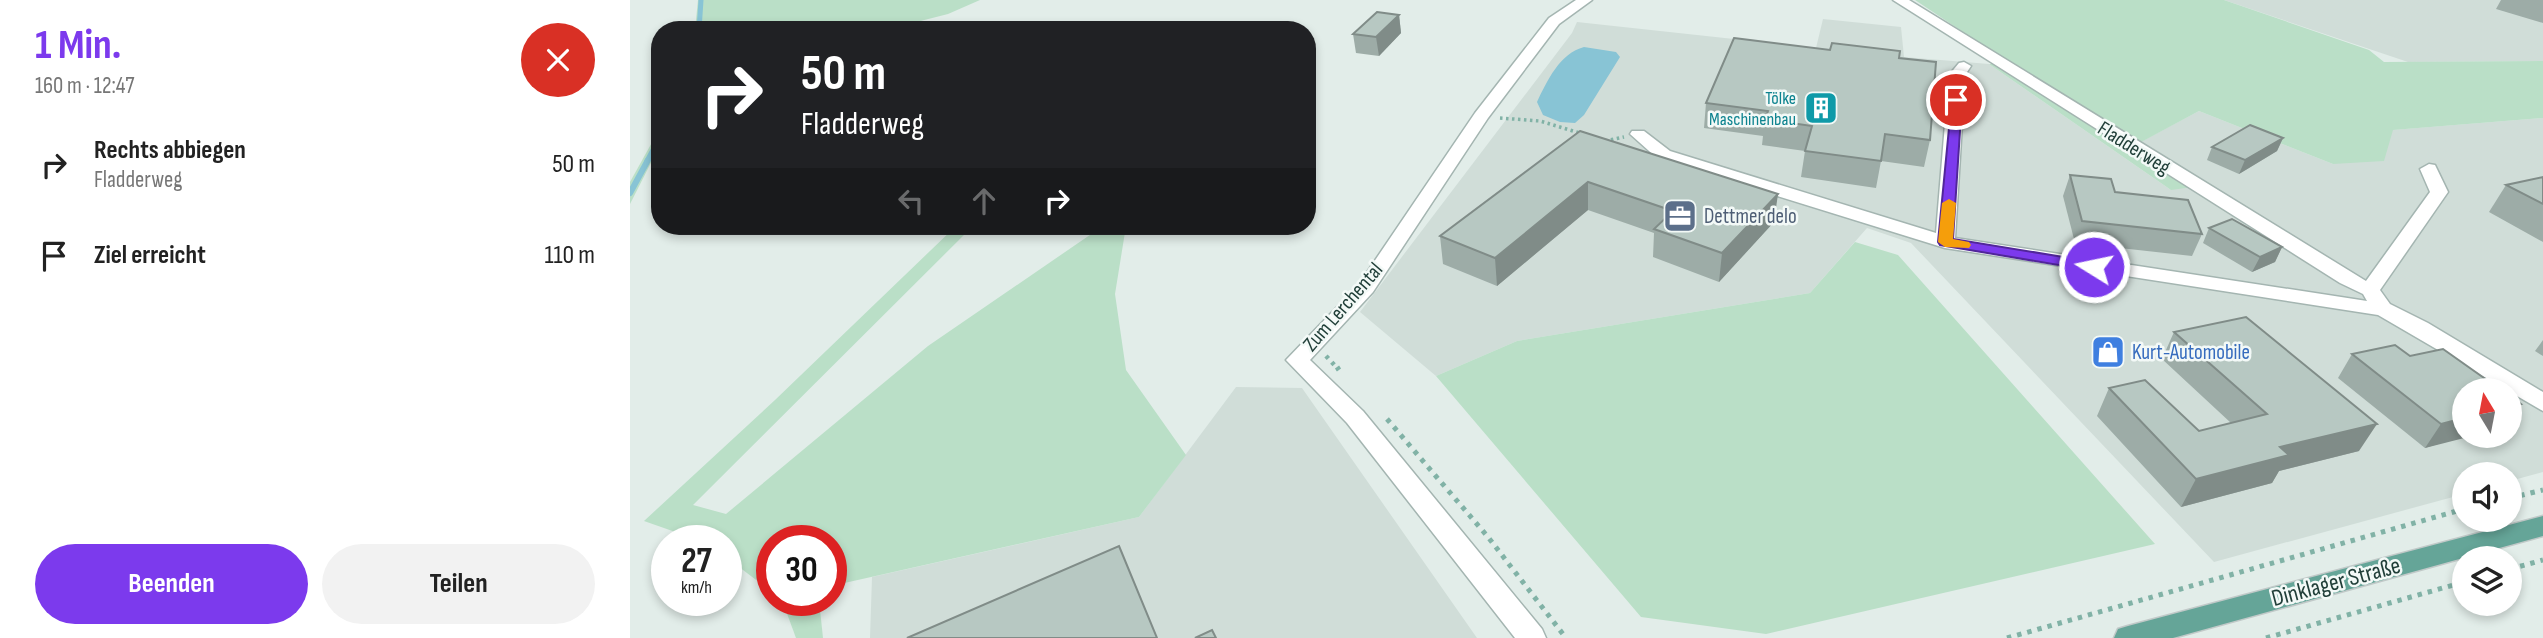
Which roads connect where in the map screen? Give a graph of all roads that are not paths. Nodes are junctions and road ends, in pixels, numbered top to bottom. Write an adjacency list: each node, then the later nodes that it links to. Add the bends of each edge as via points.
1 (1584, 0): 11 (street, Zum Lerchental, via 1554,21 1481,116 1366,288 1297,360 1355,417)
2 (1900, 0): 7 (street, Fladderweg)
3 (1964, 65): 6 (street, via 1957,75)
4 (1638, 134): 6 (street, Fladderweg, via 1664,155)
5 (2428, 169): 7 (street, via 2439,192)
6 (1945, 242): 8 (street, Fladderweg)
7 (2370, 290): 8 (street, Fladderweg)
8 (2383, 309): 9 (street, Fladderweg)
9 (2543, 403)
10 (2543, 526): 12 (main road, Dinklager Straße)
11 (1532, 638)
12 (2128, 638)

